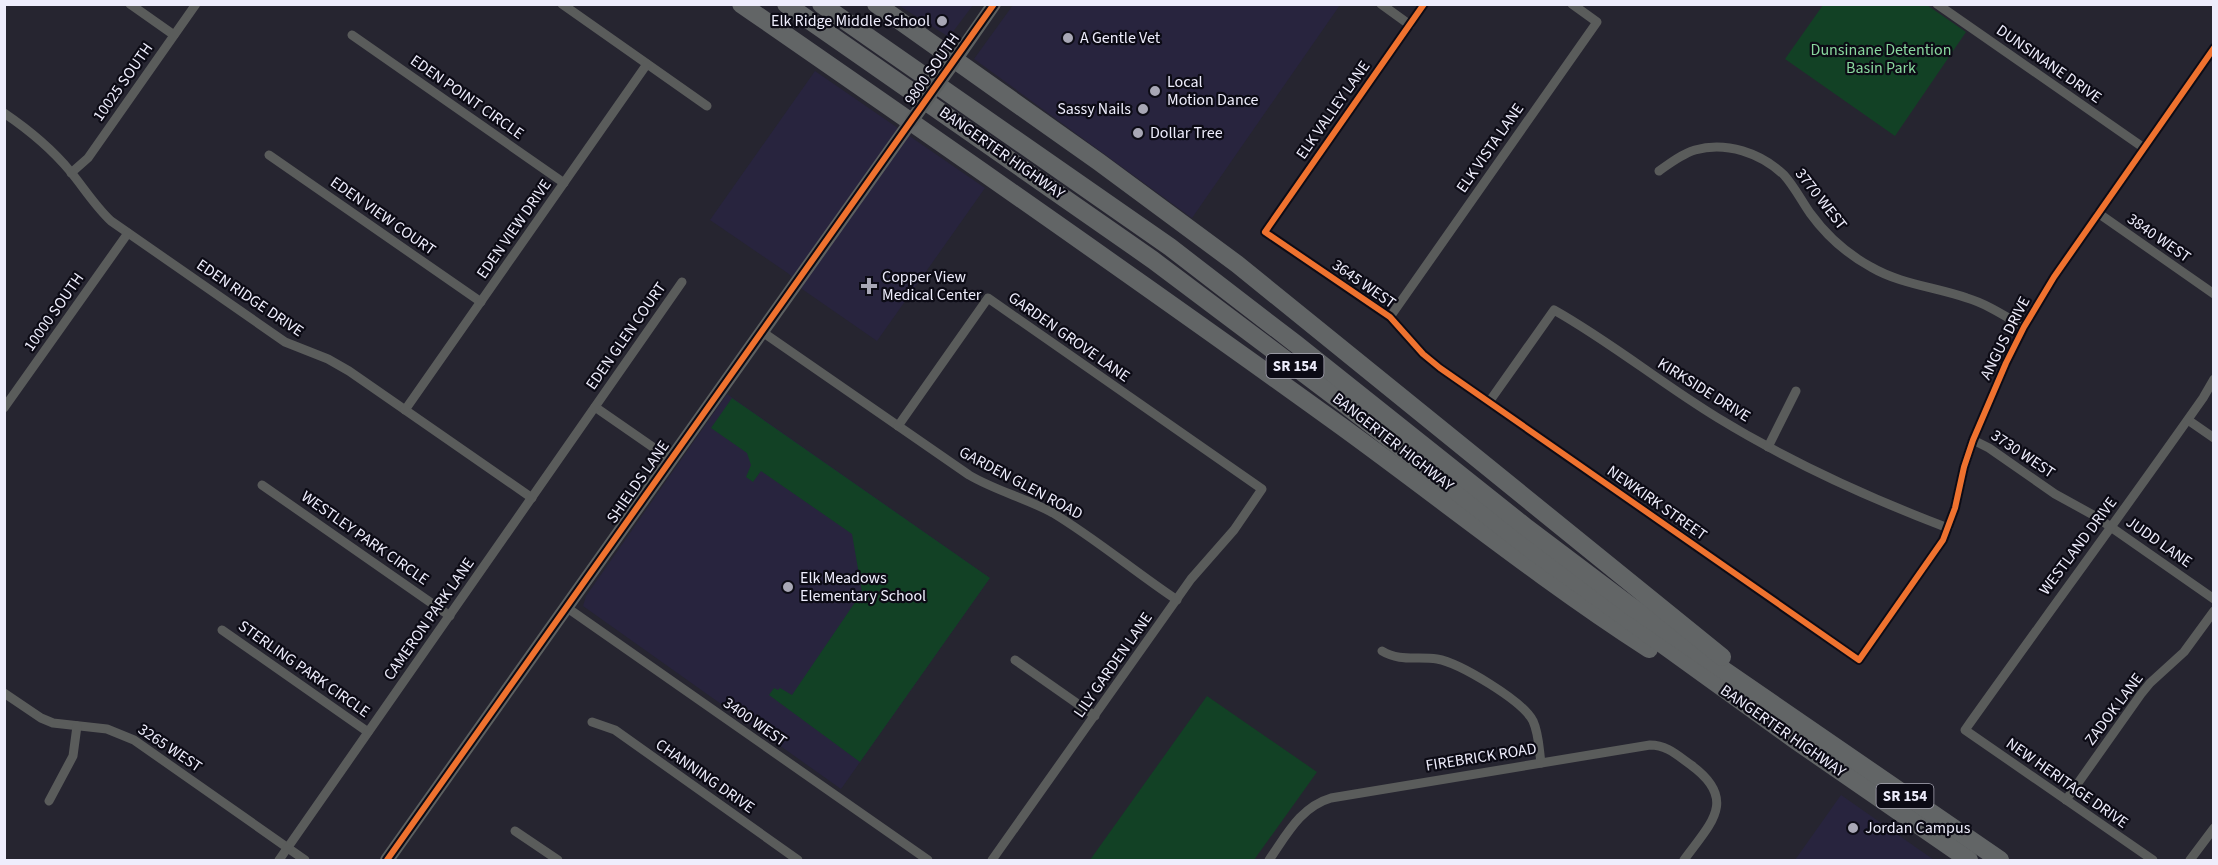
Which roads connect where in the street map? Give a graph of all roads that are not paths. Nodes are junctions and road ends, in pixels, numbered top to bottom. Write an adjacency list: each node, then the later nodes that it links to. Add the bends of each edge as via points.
1 (129, 4): 15 (street)
2 (196, 4): 15 (street, 10025 SOUTH)
3 (562, 4): 18 (street)
4 (741, 4): 21 (highway)
5 (786, 4): 70 (highway, BANGERTER HIGHWAY / SR 154, via 1162,266 1525,545)
6 (821, 4): 70 (highway, BANGERTER HIGHWAY / SR 154, via 1170,247 1544,541)
7 (876, 4): 17 (highway)
8 (994, 4): 17 (main road, 9800 SOUTH)
9 (1381, 4): 13 (street)
10 (1424, 4): 13 (street, ELK VALLEY LANE)
11 (1572, 4): 33 (street, ELK VISTA LANE, via 1597,22)
12 (1937, 4): 22 (street, DUNSINANE DRIVE)
13 (1410, 25): 28 (street, ELK VALLEY LANE)
14 (352, 35): 26 (street, EDEN POINT CIRCLE)
15 (174, 36): 25 (street, 10025 SOUTH, via 88,158)
16 (2214, 48): 22 (street, ANGUS DRIVE)
17 (954, 61): 21 (main road, 9800 SOUTH, bridge); 70 (highway, via 1155,202 1264,285)
18 (648, 64): 19 (street); 26 (street, EDEN VIEW DRIVE)
19 (706, 106)
20 (4, 113): 25 (street, EDEN RIDGE DRIVE, via 47,146)
21 (911, 121): 35 (main road, SHIELDS LANE); 70 (highway, via 1340,426 1566,594 1644,645)
22 (2144, 148): 27 (street, ANGUS DRIVE)
23 (268, 155): 32 (street, EDEN VIEW COURT)
24 (1659, 171): 34 (street, 3770 WEST, via 1695,150 1729,148 1745,152 1785,177 1822,228 1857,259 1891,277 1969,298)
25 (71, 173): 29 (street, EDEN RIDGE DRIVE, via 100,211)
26 (564, 183): 32 (street, EDEN VIEW DRIVE)
27 (2098, 213): 31 (street, 3840 WEST); 34 (street, ANGUS DRIVE)
28 (1265, 232): 33 (street, 3645 WEST)
29 (128, 233): 41 (street, 10000 SOUTH); 42 (street, EDEN RIDGE DRIVE, via 285,342 339,364)
30 (682, 282): 40 (street, EDEN GLEN COURT)
31 (2214, 294)
32 (481, 302): 42 (street, EDEN VIEW DRIVE)
33 (1390, 317): 36 (street, 3645 WEST)
34 (2024, 327): 46 (street, ANGUS DRIVE)
35 (761, 331): 44 (street, GARDEN GLEN ROAD); 48 (main road, SHIELDS LANE)
36 (1440, 368): 39 (street, NEWKIRK STREET)
37 (2214, 379): 43 (street, WESTLAND DRIVE)
38 (1796, 392): 47 (street)
39 (1489, 402): 47 (street, KIRKSIDE DRIVE, via 1554,310); 63 (street, NEWKIRK STREET)
40 (595, 407): 48 (street); 52 (street, CAMERON PARK LANE)
41 (4, 408)
42 (405, 410): 52 (street, EDEN RIDGE DRIVE)
43 (2188, 420): 45 (street); 53 (street, WESTLAND DRIVE)
44 (898, 426): 50 (street, GARDEN GROVE LANE, via 988,298); 56 (street, GARDEN GLEN ROAD, via 982,483 1062,519)
45 (2214, 438)
46 (1973, 440): 51 (street, 3730 WEST); 54 (street, ANGUS DRIVE)
47 (1768, 447): 54 (street, KIRKSIDE DRIVE)
48 (670, 459): 57 (main road, SHIELDS LANE)
49 (262, 485): 59 (street, WESTLEY PARK CIRCLE)
50 (1262, 489): 56 (street, LILY GARDEN LANE)
51 (2055, 494): 53 (street, JUDD LANE)
52 (531, 498): 59 (street, CAMERON PARK LANE)
53 (2112, 527): 55 (street, JUDD LANE); 68 (street, WESTLAND DRIVE)
54 (1948, 528): 63 (street, ANGUS DRIVE)
55 (2214, 599)
56 (1177, 600): 65 (street, LILY GARDEN LANE)
57 (566, 607): 79 (main road, SHIELDS LANE); 82 (street, 3400 WEST)
58 (2214, 611): 72 (street, ZADOK LANE, via 2184,652 2141,694)
59 (450, 615): 69 (street, CAMERON PARK LANE)
60 (222, 630): 69 (street, STERLING PARK CIRCLE)
61 (1382, 651): 71 (street, via 1400,659 1428,658 1469,670 1530,716 1537,732)
62 (1015, 660): 65 (street)
63 (1859, 660)
64 (4, 693): 67 (street, 3265 WEST, via 41,718)
65 (1095, 716): 83 (street, LILY GARDEN LANE)
66 (592, 722): 81 (street, CHANNING DRIVE, via 615,730)
67 (78, 726): 73 (street, via 73,756); 76 (street, 3265 WEST, via 107,729 134,740)
68 (1965, 730): 72 (street, NEW HERITAGE DRIVE)
69 (368, 732): 76 (street, CAMERON PARK LANE)
70 (1803, 736): 86 (highway, BANGERTER HIGHWAY / SR 154); 87 (highway, BANGERTER HIGHWAY / SR 154)
71 (1541, 763): 84 (street, FIREBRICK ROAD, via 1324,800 1302,814); 85 (street, FIREBRICK ROAD, via 1655,745 1670,750 1713,784 1717,803 1714,816)
72 (2066, 800): 88 (street, NEW HERITAGE DRIVE)
73 (49, 801)
74 (2214, 828): 89 (street)
75 (515, 831): 80 (street)
76 (288, 848): 77 (street, CAMERON PARK LANE); 78 (street, 3265 WEST)
77 (279, 861)
78 (305, 861)
79 (387, 861)
80 (558, 861)
81 (798, 861)
82 (928, 861)
83 (992, 861)
84 (1269, 861)
85 (1684, 861)
86 (1969, 861)
87 (2000, 861)
88 (2153, 861)
89 (2190, 861)

